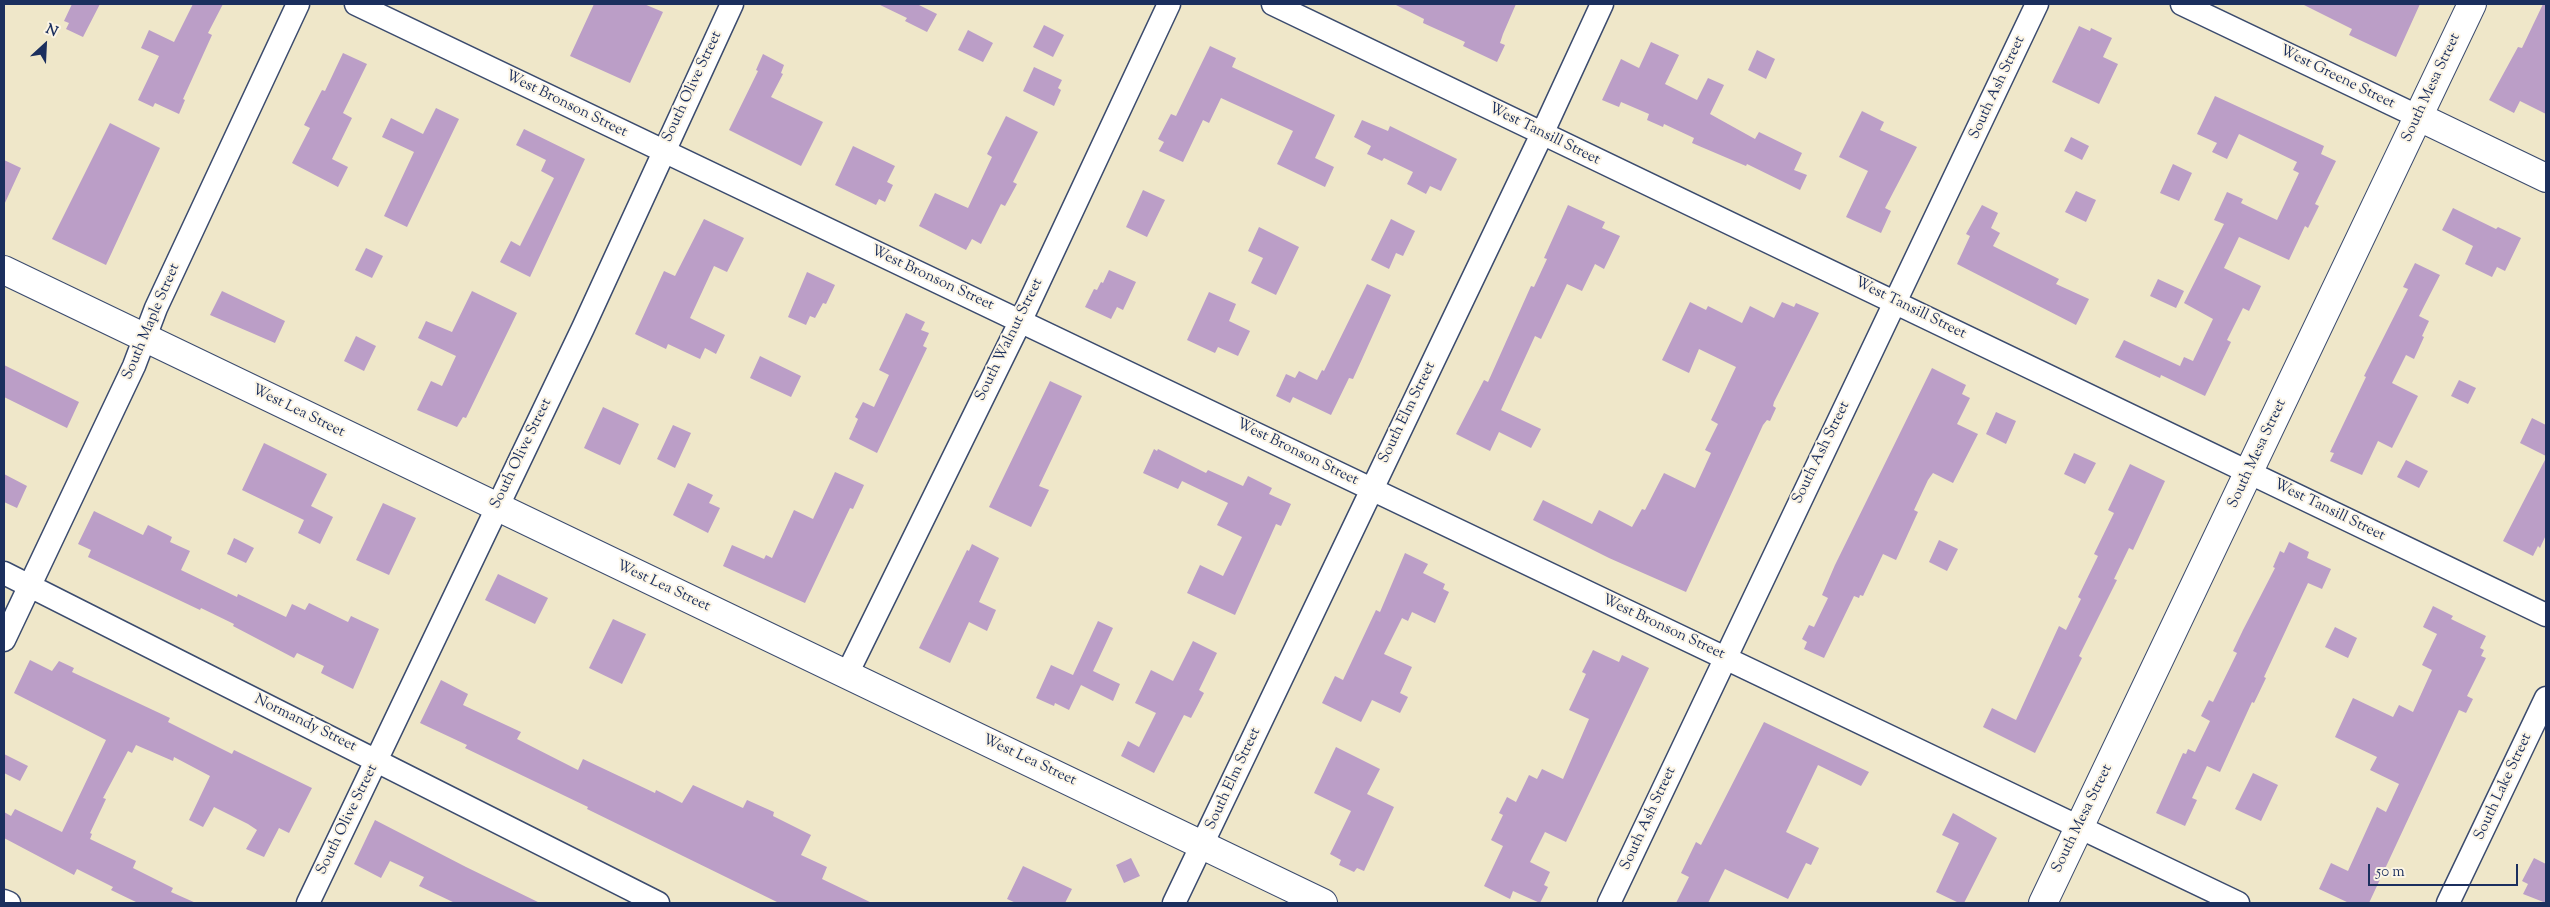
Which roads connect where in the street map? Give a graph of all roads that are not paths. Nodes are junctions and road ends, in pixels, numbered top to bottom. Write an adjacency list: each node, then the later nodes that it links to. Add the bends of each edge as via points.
1 (298, 4): 17 (street, South Maple Street)
2 (356, 4): 12 (street, West Bronson Street)
3 (732, 4): 12 (street, South Olive Street)
4 (1169, 4): 16 (street, South Walnut Street)
5 (1273, 4): 11 (street, West Tansill Street)
6 (1602, 4): 11 (street, South Elm Street)
7 (2037, 4): 15 (street, South Ash Street)
8 (2182, 4): 10 (street, West Greene Street)
9 (2472, 4): 10 (main road, South Mesa Street)
10 (2419, 117): 13 (main road, West Greene Street); 18 (main road, South Mesa Street)
11 (1542, 134): 15 (street, West Tansill Street); 19 (street, South Elm Street)
12 (663, 152): 16 (street, West Bronson Street); 20 (street, South Olive Street, via 583,328)
13 (2546, 178)
14 (4, 270): 17 (main road, West Lea Street)
15 (1896, 302): 18 (street, West Tansill Street); 25 (street, South Ash Street)
16 (1021, 320): 19 (street, West Bronson Street); 26 (street, South Walnut Street)
17 (145, 337): 20 (main road, West Lea Street); 22 (street, South Maple Street)
18 (2249, 472): 23 (street, West Tansill Street); 29 (main road, South Mesa Street)
19 (1371, 489): 25 (street, West Bronson Street); 30 (street, South Elm Street)
20 (496, 507): 26 (main road, West Lea Street); 28 (street, South Olive Street)
21 (4, 574): 22 (street, Normandy Street)
22 (29, 586): 24 (street, South Maple Street); 28 (street, Normandy Street)
23 (2546, 615)
24 (4, 640)
25 (1726, 658): 29 (street, West Bronson Street); 37 (street, South Ash Street)
26 (847, 674): 30 (main road, West Lea Street)
27 (2546, 698): 40 (street, South Lake Street)
28 (377, 760): 33 (street, South Olive Street); 34 (street, Normandy Street)
29 (2080, 826): 38 (main road, South Mesa Street); 39 (street, West Bronson Street)
30 (1203, 844): 35 (street, South Elm Street); 36 (main road, West Lea Street)
31 (4, 901): 32 (street)
32 (9, 903)
33 (308, 903)
34 (658, 903)
35 (1174, 903)
36 (1324, 903)
37 (1609, 903)
38 (2043, 903)
39 (2238, 903)
40 (2448, 903)

